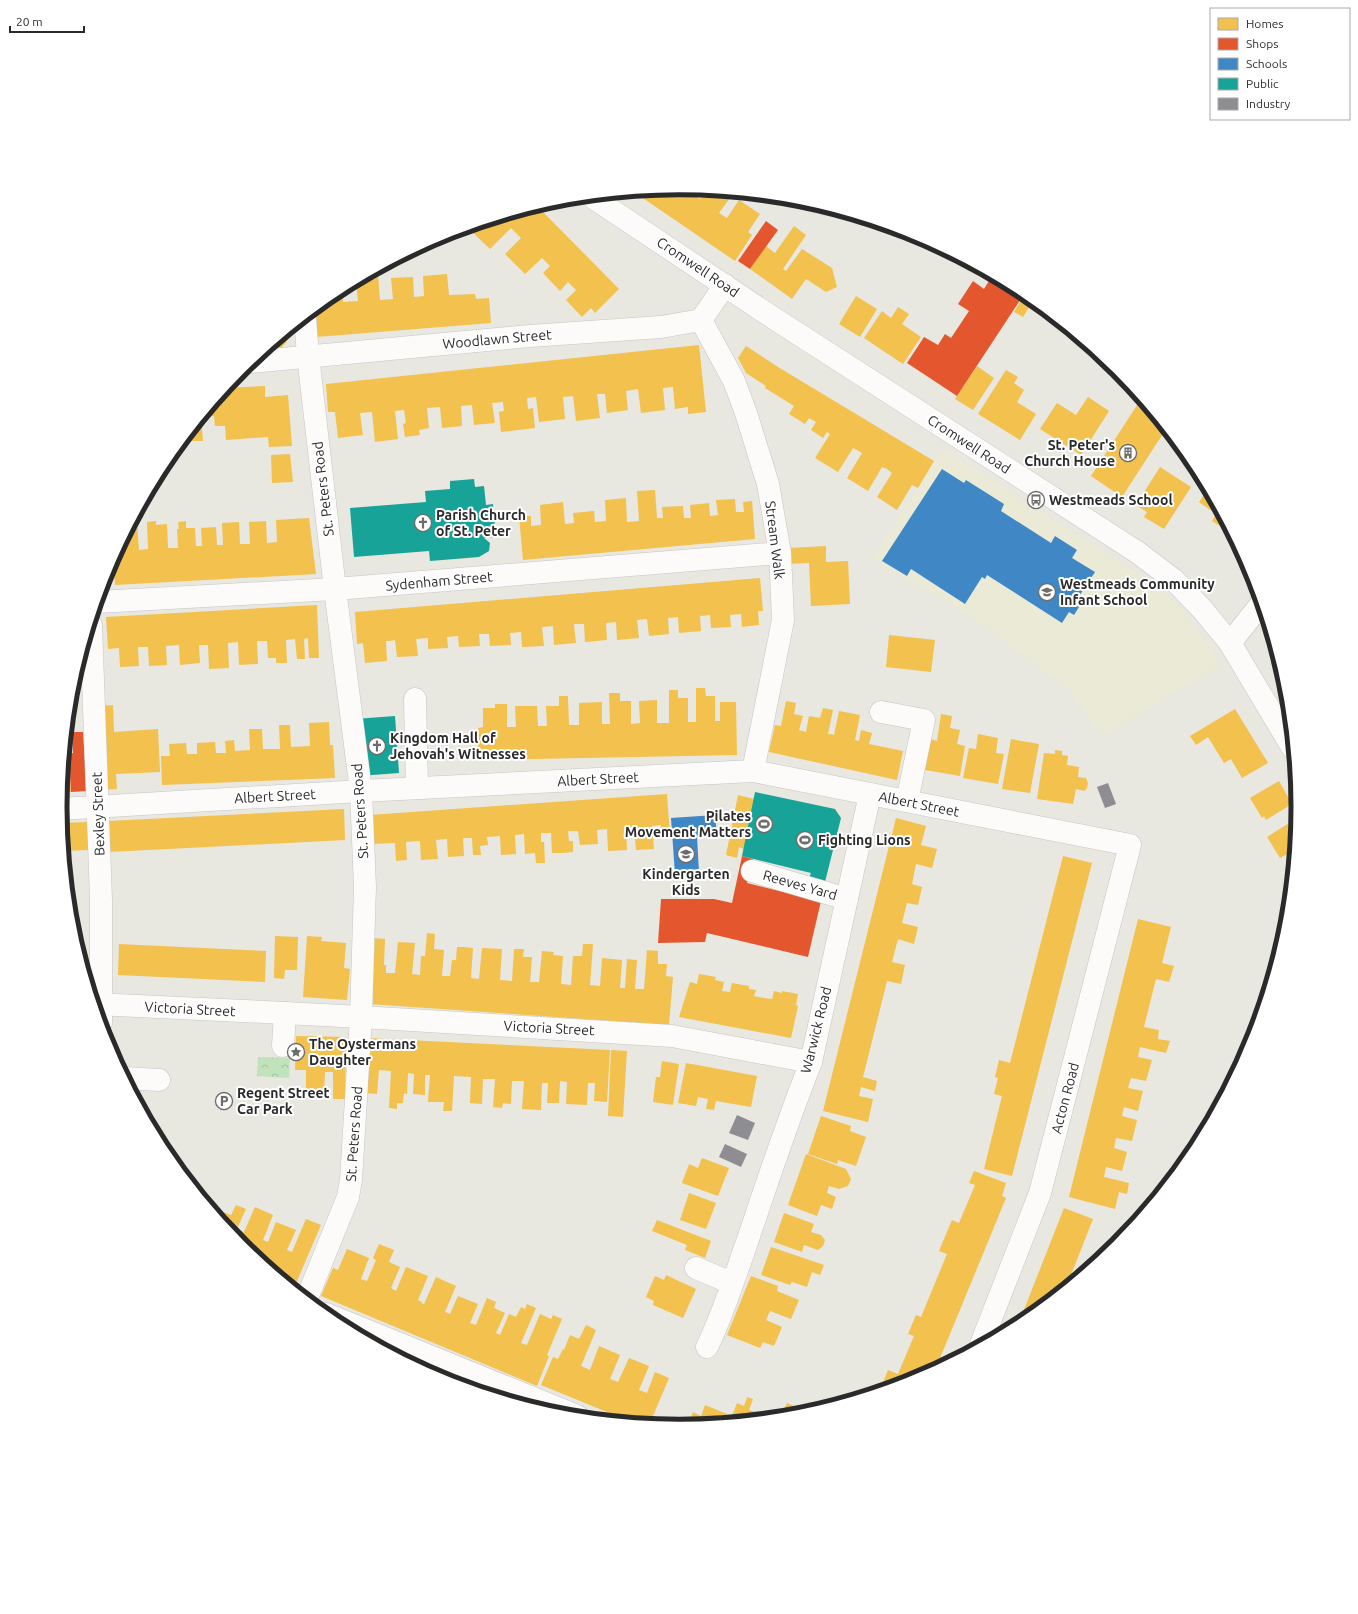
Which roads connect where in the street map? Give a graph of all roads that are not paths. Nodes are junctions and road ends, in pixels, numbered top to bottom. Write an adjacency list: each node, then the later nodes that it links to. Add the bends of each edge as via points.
1 (597, 200): 2 (street, Cromwell Road)
2 (725, 284): 3 (street); 12 (street, Cromwell Road, via 775,319 1137,552 1174,580)
3 (701, 320): 5 (street, Woodlawn Street, via 661,327); 7 (street, Stream Walk, via 734,381 746,414 768,484)
4 (305, 322): 5 (street, St. Peters Road)
5 (308, 356): 6 (street, Woodlawn Street); 8 (street, St. Peters Road)
6 (260, 361)
7 (780, 553): 8 (street, Sydenham Street); 16 (street, Stream Walk, via 783,620)
8 (335, 589): 9 (street, Sydenham Street); 18 (street, St. Peters Road)
9 (102, 602)
10 (1258, 608): 12 (street)
11 (91, 640): 21 (street, Bexley Street)
12 (1230, 643): 15 (street, Cromwell Road)
13 (415, 699): 17 (street)
14 (881, 712): 20 (street, via 924,720)
15 (1287, 739)
16 (753, 771): 17 (street, Albert Street); 19 (street, Albert Street)
17 (417, 788): 18 (street, Albert Street)
18 (361, 791): 21 (street, Albert Street); 29 (street, St. Peters Road, via 365,887)
19 (870, 794): 20 (street, Albert Street); 25 (street, Warwick Road)
20 (907, 801): 23 (street, Albert Street)
21 (98, 806): 22 (street, Albert Street); 26 (street, Bexley Street, via 102,900)
22 (67, 808)
23 (1130, 845): 38 (street, Acton Road, via 1040,1193)
24 (752, 871): 25 (street, Reeves Yard)
25 (847, 899): 31 (street, Warwick Road)
26 (99, 1004)
27 (101, 1010): 28 (street, Victoria Street)
28 (285, 1014): 29 (street, Victoria Street); 30 (street)
29 (361, 1017): 31 (street, Victoria Street, via 672,1036); 36 (street, St. Peters Road, via 348,1197)
30 (283, 1046)
31 (811, 1062): 35 (street, Warwick Road)
32 (130, 1078): 33 (street)
33 (159, 1080)
34 (696, 1268): 35 (street)
35 (732, 1283): 39 (street, Warwick Road)
36 (308, 1295)
37 (356, 1326): 40 (street)
38 (983, 1338)
39 (707, 1347)
40 (537, 1402)

